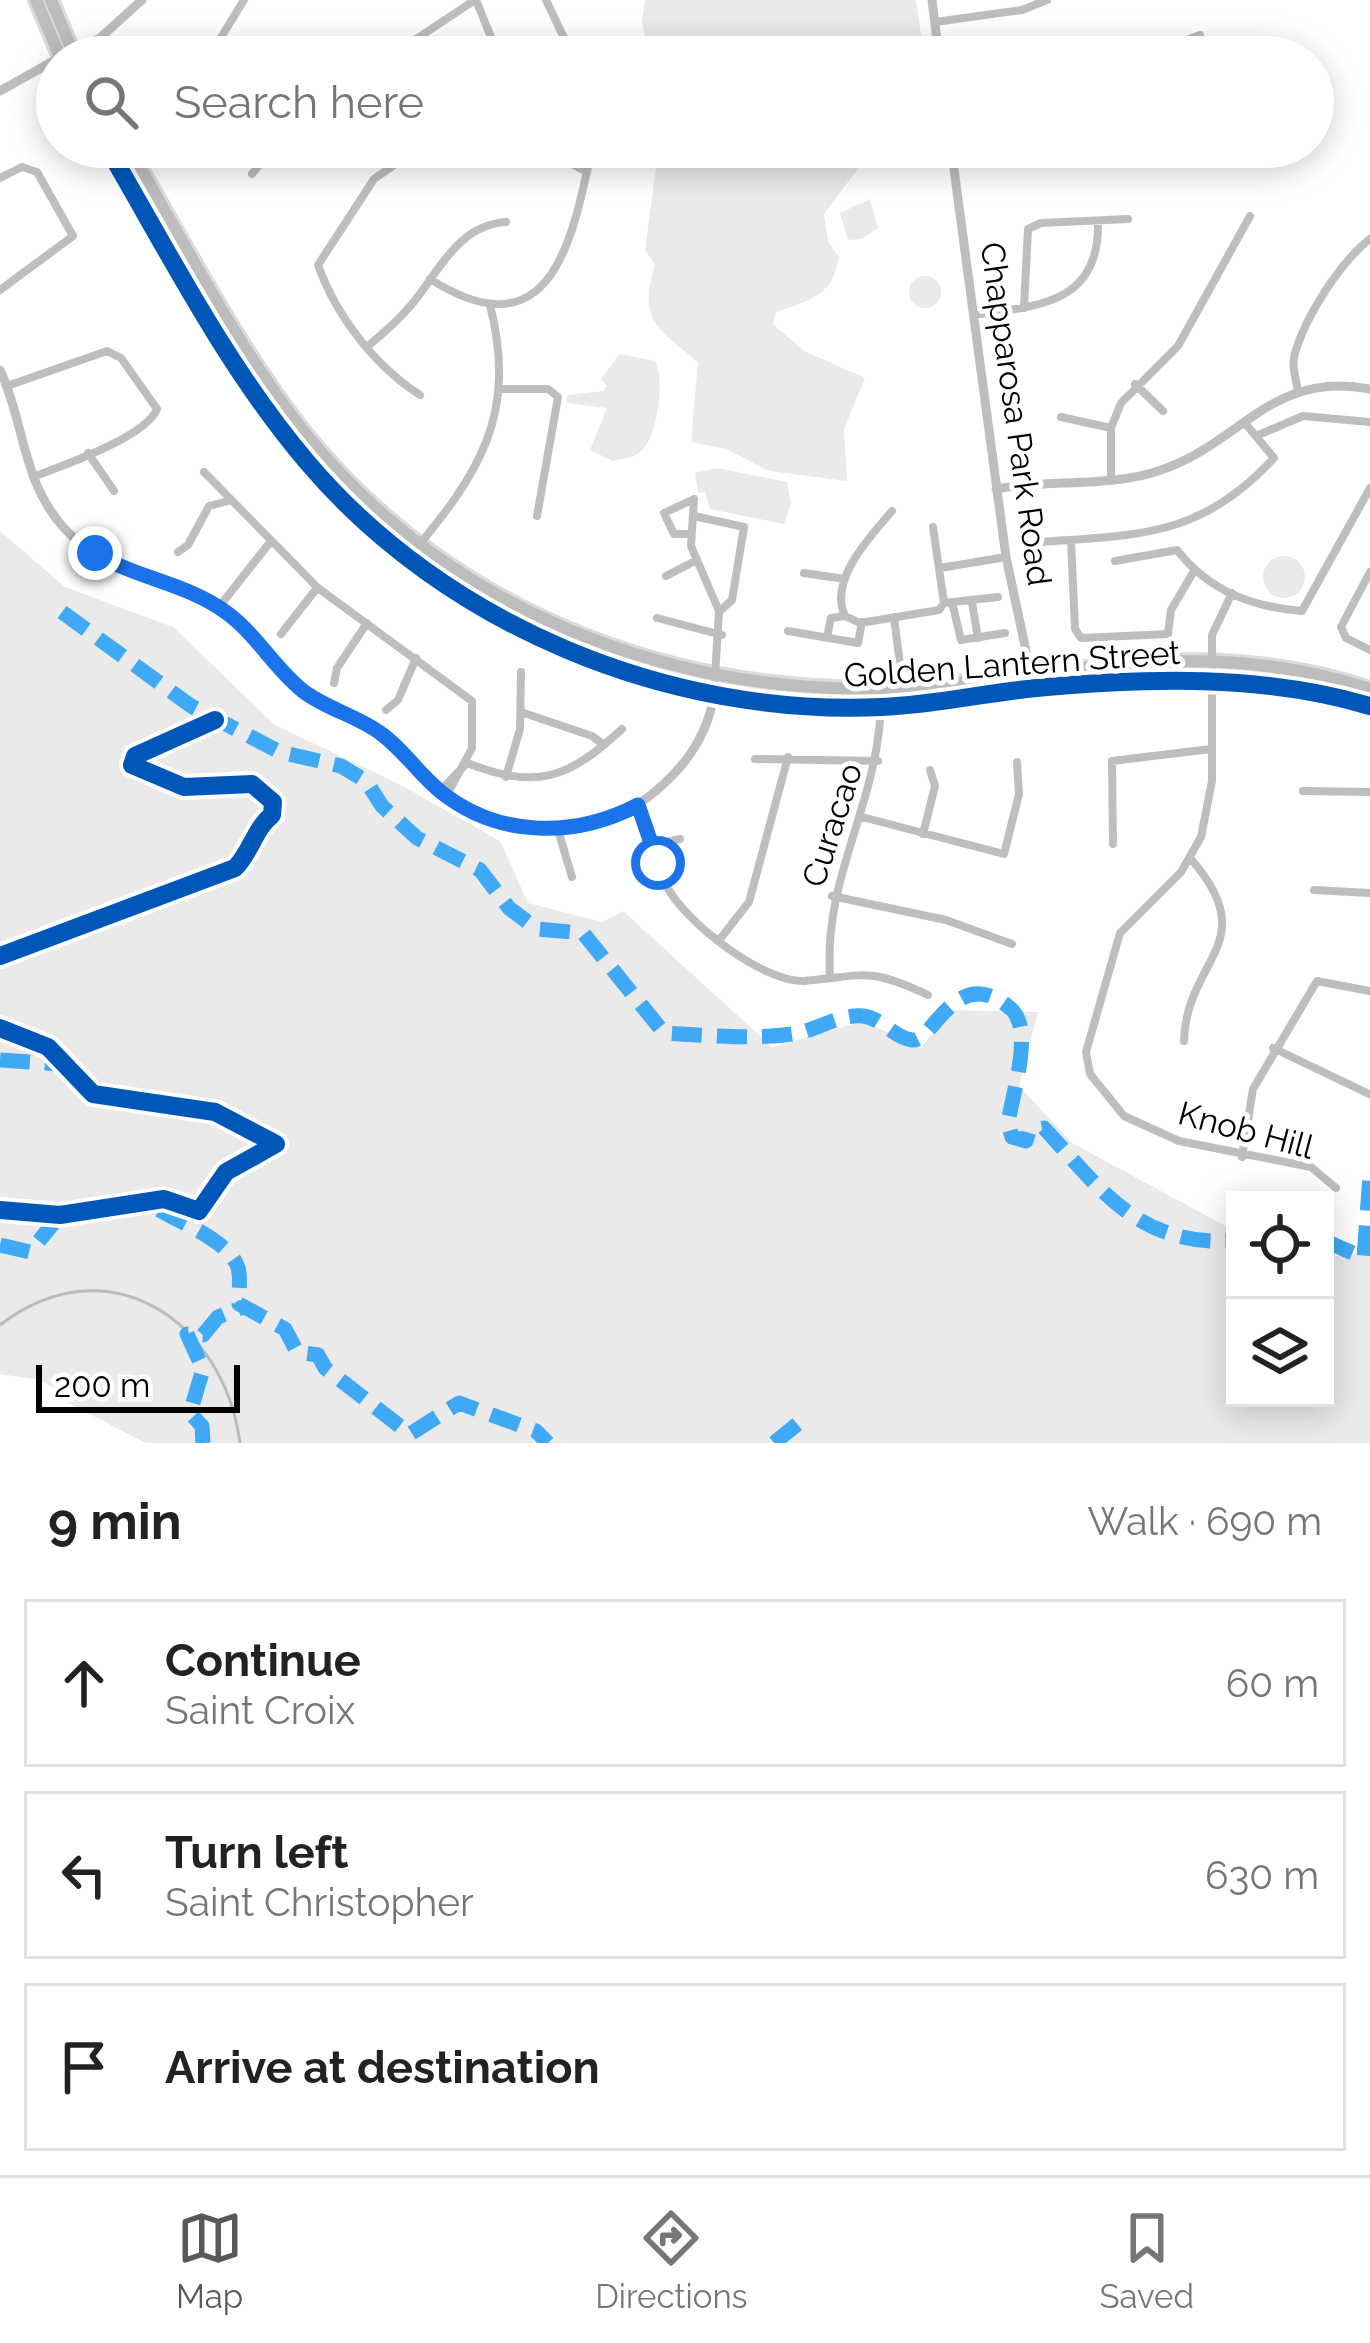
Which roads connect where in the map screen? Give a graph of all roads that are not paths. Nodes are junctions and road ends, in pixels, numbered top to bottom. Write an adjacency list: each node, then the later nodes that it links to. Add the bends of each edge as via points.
1 (36, 0): 10 (main road)
2 (51, 0): 11 (main road)
3 (142, 0): 12 (street)
4 (244, 0): 13 (street)
5 (475, 0): 14 (street); 15 (street)
6 (546, 0): 16 (street)
7 (932, 0): 9 (street)
8 (1046, 0): 9 (street)
9 (935, 22): 17 (street)
10 (55, 36)
11 (60, 36)
12 (99, 36)
13 (222, 36)
14 (421, 36)
15 (490, 36)
16 (563, 36)
17 (937, 36)
18 (36, 72): 19 (street)
19 (0, 91)
20 (120, 168): 74 (main road, Golden Lantern Street, via 273,419 324,481)
21 (141, 168): 71 (main road, Golden Lantern Street, via 284,404 336,468)
22 (256, 168): 28 (street)
23 (390, 168): 40 (street, via 374,179 318,265)
24 (579, 168): 27 (street)
25 (588, 168): 27 (street)
26 (954, 168): 39 (street, Chapparosa Park Road)
27 (587, 172): 37 (street, via 569,243 548,282 506,306)
28 (251, 174)
29 (0, 178): 36 (street, via 22,166 37,172 73,236)
30 (1250, 216): 42 (street, via 1178,346)
31 (1128, 219): 33 (street)
32 (506, 222): 35 (street, via 460,242)
33 (1098, 222): 38 (street, via 1095,254 1080,282 1055,301); 38 (street, via 1028,229)
34 (1370, 239): 46 (street, via 1353,252 1292,358)
35 (430, 279): 37 (street); 40 (street)
36 (0, 290)
37 (490, 305): 44 (street)
38 (1024, 308): 39 (street)
39 (974, 315): 59 (street, Chapparosa Park Road)
40 (368, 346): 47 (street)
41 (0, 370): 43 (street)
42 (1135, 384): 48 (street); 52 (street)
43 (7, 386): 54 (street, via 114,352 157,409 124,438); 56 (street)
44 (501, 389): 63 (street, via 548,389 558,397); 71 (street, via 483,455)
45 (1370, 389): 46 (street)
46 (1298, 392): 50 (street)
47 (420, 395)
48 (1163, 412)
49 (1061, 417): 52 (street)
50 (1242, 420): 53 (street); 57 (street, via 1185,460)
51 (1370, 422): 53 (street, via 1303,416)
52 (1112, 428): 57 (street)
53 (1256, 436): 66 (street, via 1274,458)
54 (88, 453): 56 (street); 60 (street)
55 (204, 472): 61 (street)
56 (32, 477): 89 (street, via 57,521 82,544)
57 (1111, 478): 59 (street)
58 (1370, 488): 85 (street, via 1305,610 1258,608)
59 (996, 489): 75 (street, Chapparosa Park Road)
60 (113, 491)
61 (229, 501): 69 (street); 73 (street, via 209,506)
62 (892, 511): 83 (street)
63 (537, 516)
64 (694, 516): 67 (street); 67 (street, via 694,499 664,513 674,534); 90 (street, via 744,527 732,601)
65 (934, 526): 78 (street)
66 (1179, 528): 68 (street); 72 (street)
67 (689, 534): 77 (street)
68 (1071, 540): 70 (street); 79 (street, via 1081,638 1168,634 1171,610)
69 (271, 541): 84 (street); 89 (street)
70 (1031, 543)
71 (421, 544): 74 (street); 108 (main road, Golden Lantern Street, via 560,626)
72 (1177, 550): 76 (street); 79 (street)
73 (178, 551)
74 (409, 557): 114 (main road, Golden Lantern Street, via 479,605 575,654)
75 (1006, 557): 78 (street); 105 (street, Chapparosa Park Road)
76 (1115, 561)
77 (695, 562): 82 (street); 90 (street)
78 (940, 568): 88 (street)
79 (1194, 571): 85 (street)
80 (1370, 572): 102 (street, via 1341,633)
81 (804, 573): 83 (street)
82 (666, 576)
83 (845, 579): 91 (street)
84 (318, 588): 95 (street); 98 (street)
85 (1232, 593): 104 (street, via 1215,623)
86 (998, 597): 87 (street)
87 (972, 602): 88 (street); 101 (street)
88 (948, 604): 92 (street); 101 (street, via 961,640)
89 (219, 607): 131 (street, via 300,688 373,727)
90 (719, 611): 99 (street)
91 (845, 616): 94 (street); 100 (street, via 831,618)
92 (893, 617): 94 (street); 107 (street)
93 (657, 618): 99 (street)
94 (862, 622): 100 (street, via 858,643)
95 (367, 623): 103 (street); 110 (street)
96 (788, 632): 100 (street)
97 (1005, 633): 101 (street)
98 (280, 634)
99 (722, 635): 108 (street)
100 (826, 638)
101 (979, 638)
102 (1370, 650)
103 (416, 658): 117 (street); 126 (street, via 472,700 476,734)
104 (1212, 664): 105 (main road, Golden Lantern Street, via 1153,659); 109 (street); 113 (main road, Golden Lantern Street, via 1266,665)
105 (1030, 671): 111 (main road, Golden Lantern Street); 112 (street, Chapparosa Park Road)
106 (520, 672): 118 (street)
107 (901, 673)
108 (717, 677): 111 (main road, Golden Lantern Street); 114 (street)
109 (1213, 682): 112 (main road, Golden Lantern Street); 115 (main road, Golden Lantern Street, via 1281,686); 121 (street)
110 (334, 683)
111 (881, 688): 116 (street, Curacao)
112 (1034, 688): 116 (main road, Golden Lantern Street)
113 (1370, 689)
114 (714, 694): 116 (main road, Golden Lantern Street); 132 (street, via 675,776)
115 (1370, 706)
116 (882, 707): 124 (street, Curacao)
117 (386, 710)
118 (521, 712): 120 (street); 128 (street)
119 (622, 729): 120 (street)
120 (604, 745): 128 (street, via 565,773)
121 (1211, 749): 137 (street, via 1112,761); 139 (street, via 1210,806)
122 (788, 758): 123 (street); 124 (street); 144 (street, via 748,902)
123 (755, 760)
124 (878, 761): 133 (street, Curacao)
125 (1017, 762): 135 (street, via 1019,794 1004,854)
126 (467, 763): 128 (street); 131 (street)
127 (931, 770): 135 (street)
128 (506, 777)
129 (1303, 791): 130 (street)
130 (1370, 792)
131 (443, 794): 134 (street, via 499,824)
132 (638, 805): 134 (street); 138 (street)
133 (862, 817): 135 (street); 143 (street, Curacao)
134 (558, 830): 140 (street)
135 (923, 834)
136 (680, 839): 138 (street)
137 (1113, 844)
138 (655, 845): 144 (street, via 665,884)
139 (1191, 859): 149 (street, via 1224,912 1222,944 1195,993); 152 (street, Knob Hill, via 1113,945 1088,1032 1090,1074 1124,1116 1179,1141)
140 (572, 877)
141 (1314, 890): 142 (street)
142 (1370, 893)
143 (832, 896): 145 (street, via 946,920); 146 (street, Curacao)
144 (720, 939): 146 (street, via 769,977)
145 (1012, 944)
146 (830, 976): 148 (street, via 855,971)
147 (1370, 991): 150 (street, via 1317,981)
148 (928, 995)
149 (1184, 1040)
150 (1273, 1048): 151 (street); 152 (street, via 1253,1089)
151 (1369, 1094)
152 (1242, 1156): 153 (street, Knob Hill, via 1311,1167)
153 (1336, 1188)

